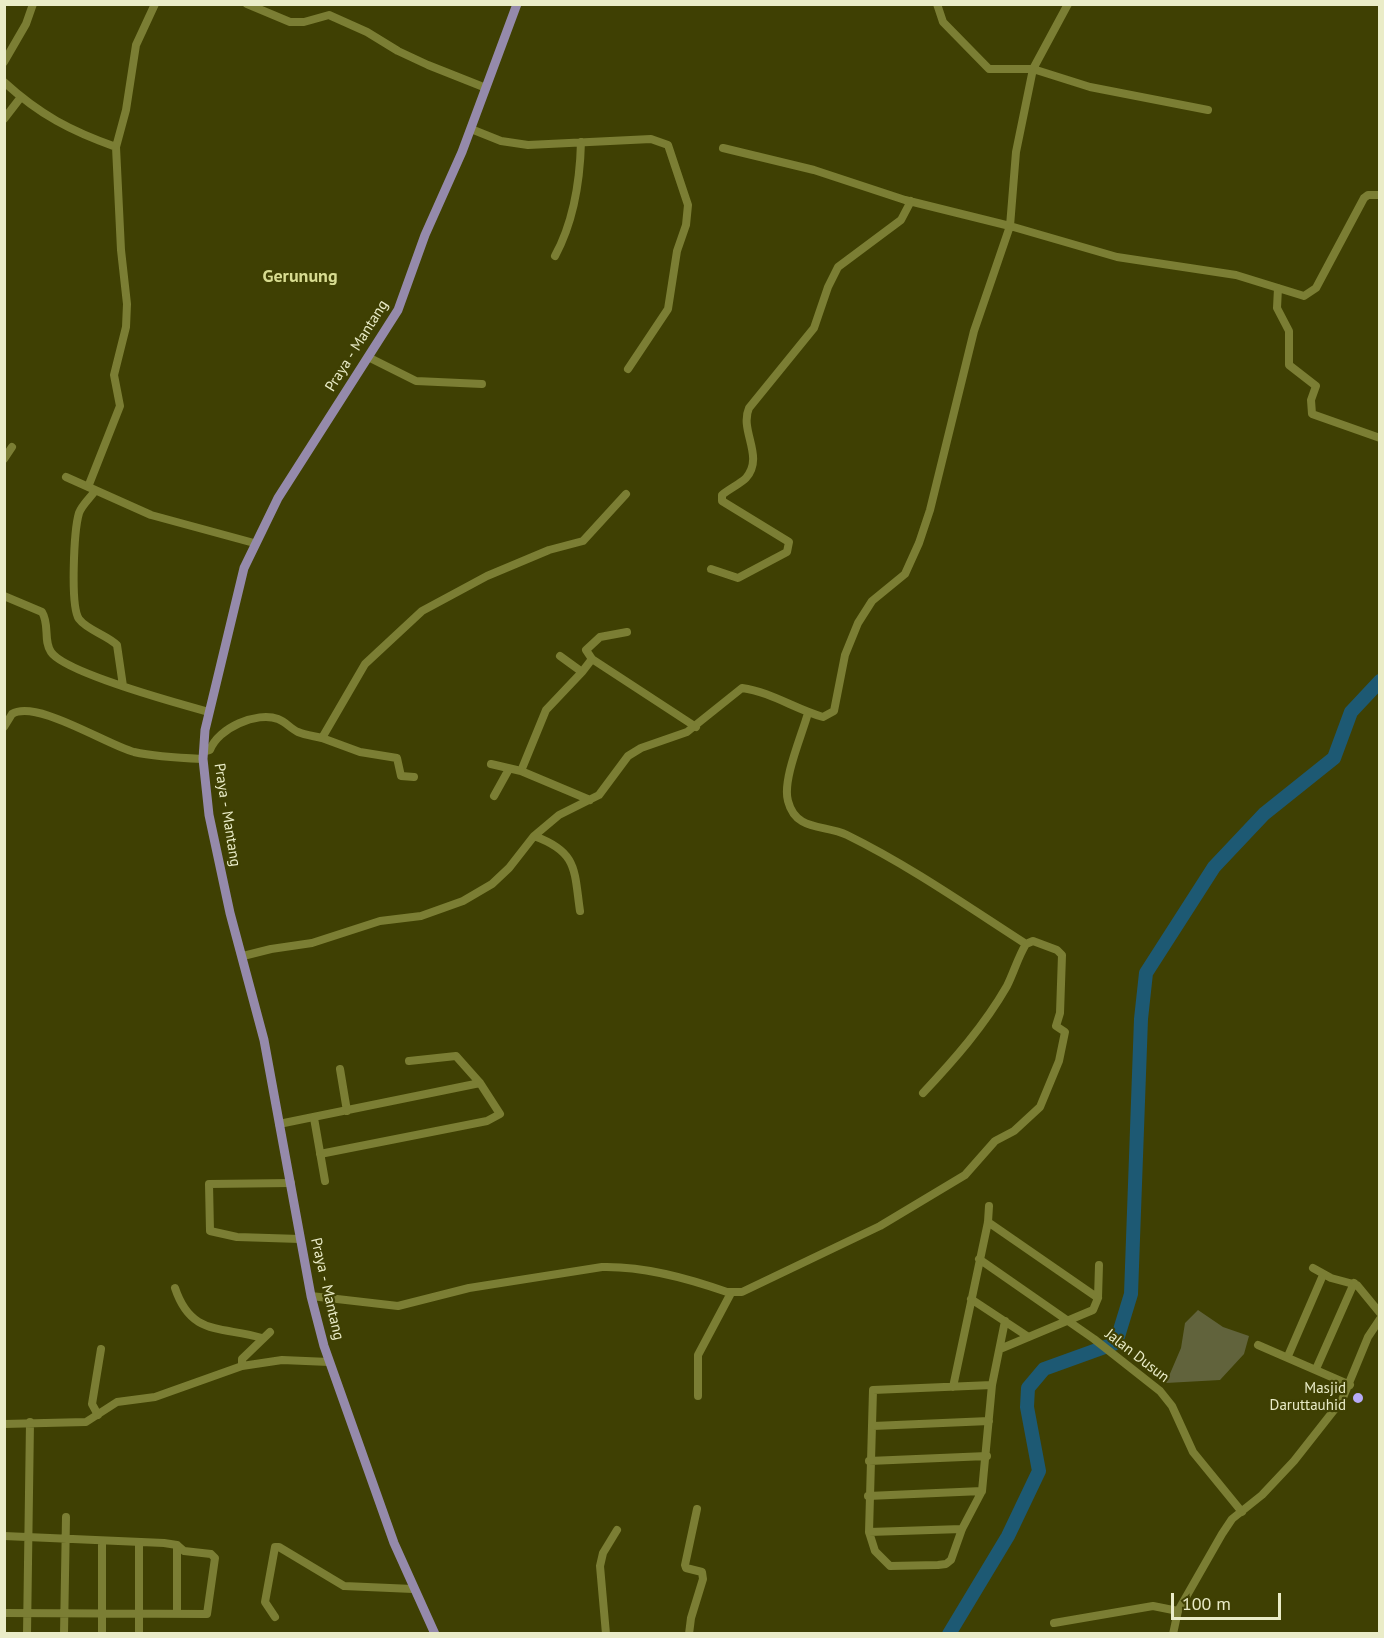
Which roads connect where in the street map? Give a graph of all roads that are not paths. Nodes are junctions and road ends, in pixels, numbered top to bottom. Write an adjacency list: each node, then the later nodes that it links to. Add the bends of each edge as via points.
1 (33, 4): 7 (street)
2 (155, 4): 16 (street, via 136,45)
3 (248, 4): 10 (street, via 290,22 329,15 418,61)
4 (517, 4): 10 (main road, Praya - Mantang)
5 (937, 4): 8 (street, via 942,22 989,69)
6 (1068, 4): 8 (street)
7 (4, 62)
8 (1034, 69): 12 (street, via 1090,87); 20 (street, via 1016,152)
9 (4, 82): 11 (street)
10 (486, 88): 14 (main road, Praya - Mantang)
11 (21, 97): 13 (street); 16 (street, via 67,128)
12 (1208, 110)
13 (4, 119)
14 (471, 129): 15 (street, via 513,143); 23 (main road, Praya - Mantang, via 425,235 398,310)
15 (581, 142): 21 (street, via 578,185 569,223); 24 (street, via 651,139 665,143 688,205 670,304)
16 (116, 147): 30 (street, via 127,313 114,375 120,406)
17 (723, 148): 19 (street, via 814,170)
18 (1380, 195): 22 (street, via 1364,198 1312,293 1304,296)
19 (911, 201): 20 (street); 33 (street, via 901,220 838,267 814,327 745,417 753,460 746,478 722,495 722,501 789,542 787,552 738,578)
20 (1010, 226): 22 (street, via 1117,257 1236,275); 41 (street, via 974,331 930,510 913,560 905,574 872,601 858,623 845,655 834,711 823,717)
21 (555, 256)
22 (1278, 288): 26 (street, via 1277,308 1289,331 1289,365 1316,386 1312,414)
23 (370, 358): 25 (street, via 416,381); 32 (main road, Praya - Mantang, via 278,498)
24 (628, 369)
25 (482, 384)
26 (1380, 438)
27 (12, 447): 28 (street)
28 (4, 459)
29 (66, 477): 30 (street)
30 (92, 489): 32 (street, via 151,515); 39 (street, via 77,529 77,611 81,621 117,645)
31 (626, 494): 44 (street, via 583,541 549,550 487,576 422,611 365,664)
32 (254, 543): 40 (main road, Praya - Mantang, via 244,568)
33 (711, 569)
34 (4, 596): 39 (street, via 42,612 48,646 57,659)
35 (627, 632): 37 (street, via 597,639 586,650)
36 (560, 656): 38 (street)
37 (592, 659): 38 (street); 43 (street)
38 (582, 672): 48 (street, via 546,710)
39 (123, 686): 40 (street)
40 (209, 712): 45 (main road, Praya - Mantang)
41 (808, 713): 43 (street, via 759,690 742,688); 54 (street, via 786,789 798,820 804,825 844,833 906,866)
42 (4, 727): 45 (street, via 12,714 26,711 74,724 133,752 164,757)
43 (696, 727): 51 (street, via 628,756 603,790)
44 (322, 738): 45 (street, via 299,733 280,719 262,718 227,728); 49 (street, via 360,752 397,758 402,777)
45 (203, 756): 55 (main road, Praya - Mantang, via 212,830)
46 (491, 764): 47 (street)
47 (509, 768): 48 (street); 50 (street)
48 (521, 771): 51 (street)
49 (414, 777)
50 (494, 796)
51 (590, 800): 52 (street, via 558,815)
52 (534, 836): 53 (street, via 566,853); 55 (street, via 492,884 442,910 380,921 312,943)
53 (580, 911)
54 (1026, 944): 59 (street, via 989,1013 961,1053); 75 (street, via 1033,941 1057,950 1064,959 1056,1026 1065,1032 1059,1061 1037,1110 1014,1131 995,1141 965,1175 938,1192 880,1226 748,1290)
55 (243, 956): 62 (main road, Praya - Mantang)
56 (409, 1061): 58 (street, via 456,1056)
57 (340, 1069): 60 (street)
58 (480, 1083): 60 (street); 63 (street, via 500,1114 493,1119)
59 (923, 1093)
60 (347, 1111): 61 (street)
61 (314, 1118): 62 (street); 63 (street)
62 (279, 1124): 65 (main road, Praya - Mantang)
63 (320, 1154): 64 (street)
64 (325, 1181)
65 (291, 1182): 68 (main road, Praya - Mantang); 68 (street, via 209,1184 210,1232)
66 (989, 1206): 67 (street)
67 (988, 1222): 69 (street); 77 (street)
68 (300, 1239): 76 (main road, Praya - Mantang)
69 (979, 1259): 78 (street); 81 (street, Jalan Dusun)
70 (1100, 1265): 77 (street)
71 (1313, 1268): 72 (street)
72 (1323, 1275): 73 (street); 89 (street)
73 (1354, 1283): 79 (street); 92 (street)
74 (175, 1288): 85 (street, via 195,1321)
75 (731, 1293): 76 (street, via 622,1267 469,1288 398,1306); 96 (street, via 699,1355)
76 (311, 1296): 90 (main road, Praya - Mantang)
77 (1098, 1298): 81 (street, via 1093,1310)
78 (971, 1299): 82 (street); 95 (street)
79 (1380, 1313)
80 (1380, 1319): 94 (street, via 1368,1337)
81 (1065, 1321): 84 (street); 107 (street, Jalan Dusun, via 1116,1355 1167,1398 1193,1452)
82 (1005, 1322): 84 (street); 88 (street)
83 (270, 1332): 85 (street)
84 (1027, 1336): 88 (street)
85 (262, 1338): 91 (street, via 242,1359)
86 (1258, 1345): 89 (street)
87 (101, 1349): 97 (street, via 92,1404)
88 (1000, 1349): 93 (street)
89 (1288, 1356): 92 (street)
90 (329, 1362): 91 (street, via 282,1360); 118 (main road, Praya - Mantang)
91 (242, 1366): 97 (street, via 147,1399 117,1401)
92 (1316, 1369): 94 (street)
93 (992, 1385): 95 (street); 98 (street)
94 (1350, 1385): 107 (street, via 1294,1461)
95 (953, 1387): 101 (street, via 873,1390)
96 (698, 1396)
97 (98, 1415): 99 (street, via 80,1423)
98 (989, 1421): 101 (street); 102 (street)
99 (30, 1422): 100 (street); 113 (street)
100 (4, 1424)
101 (873, 1426): 103 (street)
102 (987, 1456): 103 (street); 104 (street)
103 (869, 1461): 105 (street)
104 (982, 1491): 105 (street); 109 (street)
105 (868, 1496): 111 (street)
106 (697, 1509): 134 (street, via 685,1565 702,1572 703,1580)
107 (1242, 1512): 119 (street, via 1222,1534)
108 (66, 1516): 114 (street)
109 (962, 1528): 111 (street); 111 (street, via 951,1560 938,1565 890,1566 875,1551)
110 (617, 1530): 133 (street, via 604,1550 600,1566)
111 (869, 1532)
112 (4, 1536): 113 (street)
113 (28, 1537): 114 (street); 121 (street)
114 (66, 1540): 115 (street); 122 (street)
115 (102, 1540): 116 (street); 125 (street)
116 (139, 1542): 117 (street); 123 (street)
117 (177, 1545): 124 (street); 124 (street, via 183,1551 211,1554 215,1558 208,1614)
118 (414, 1589): 126 (street, via 344,1586 279,1546 275,1547 265,1602); 132 (main road, Praya - Mantang)
119 (1178, 1611): 127 (street, via 1153,1606); 135 (street)
120 (4, 1613): 121 (street)
121 (27, 1613): 122 (street); 128 (street)
122 (65, 1614): 125 (street); 129 (street)
123 (139, 1614): 124 (street); 125 (street); 131 (street)
124 (177, 1614)
125 (102, 1615): 130 (street)
126 (275, 1617)
127 (1054, 1623)
128 (27, 1634)
129 (64, 1634)
130 (102, 1634)
131 (139, 1634)
132 (435, 1634)
133 (606, 1634)
134 (689, 1634)
135 (1173, 1634)

